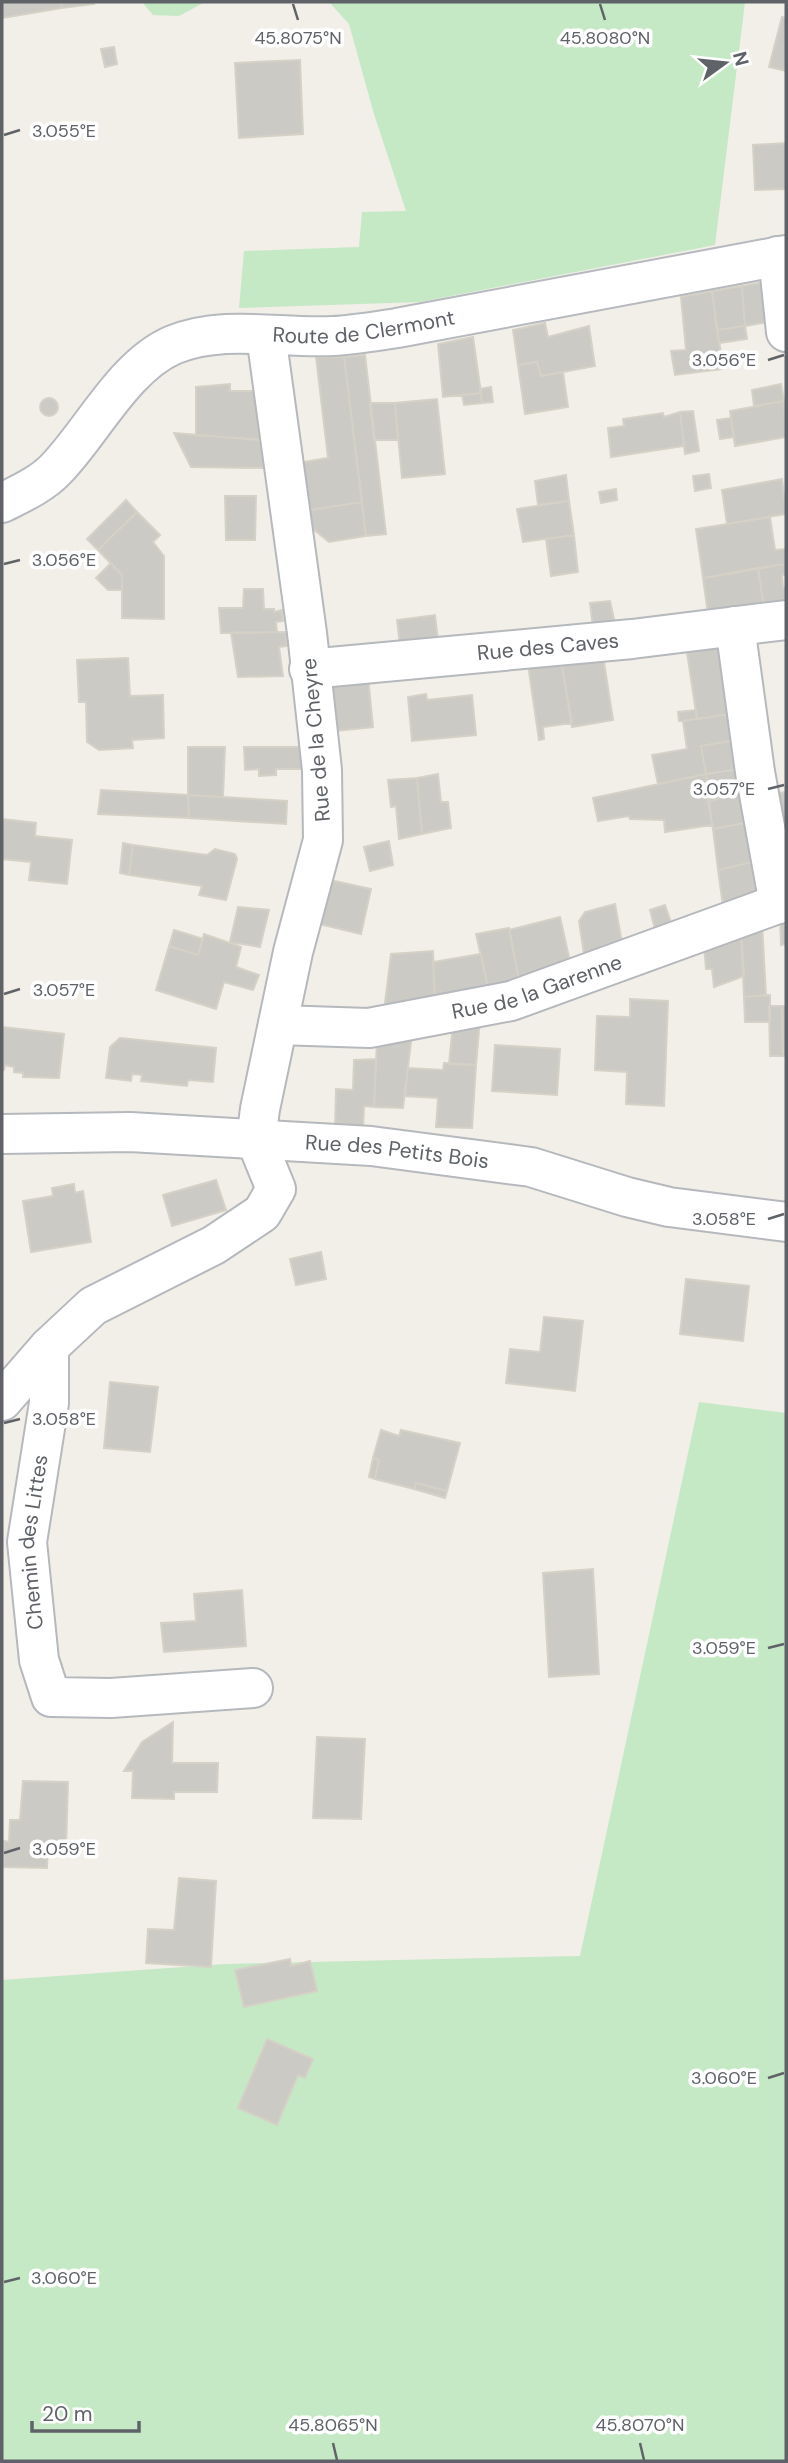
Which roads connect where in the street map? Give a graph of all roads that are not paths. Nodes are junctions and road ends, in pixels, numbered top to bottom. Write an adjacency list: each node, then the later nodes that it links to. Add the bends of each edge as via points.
1 (782, 256): 2 (street); 3 (street, Route de Clermont, via 397,328 334,336)
2 (786, 331)
3 (267, 335): 4 (street, Route de Clermont, via 232,333 192,340 159,353 128,381 55,471); 7 (street, Rue de la Cheyre)
4 (2, 503)
5 (786, 620): 6 (street, Rue des Caves)
6 (734, 626): 7 (street, Rue des Caves); 8 (street, via 755,772)
7 (309, 669): 9 (street, Rue de la Cheyre, via 322,770 323,840)
8 (783, 902): 9 (street, Rue de la Garenne, via 511,1001 369,1028)
9 (278, 1025): 11 (street, Rue de la Cheyre)
10 (2, 1134): 11 (street, Rue des Petits Bois, via 130,1132)
11 (256, 1140): 12 (street, Rue des Petits Bois, via 371,1146 531,1167 627,1197); 13 (street, via 276,1189 262,1213 214,1245 93,1306)
12 (786, 1222)
13 (49, 1347): 14 (street); 15 (street, Chemin des Littes, via 48,1403 27,1542 39,1660 51,1697 111,1698)
14 (2, 1401)
15 (253, 1688)

